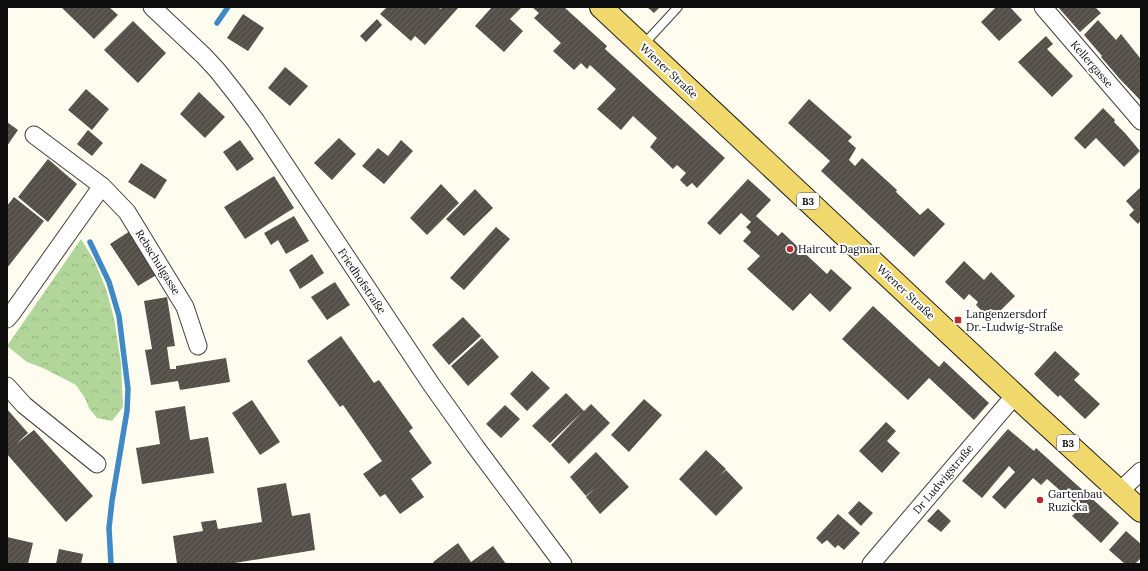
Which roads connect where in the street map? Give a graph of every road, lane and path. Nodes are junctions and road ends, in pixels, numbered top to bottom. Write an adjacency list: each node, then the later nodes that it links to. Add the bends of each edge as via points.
1 (152, 7): 17 (street, Friedhofstraße, via 204,56 256,121 431,384)
2 (601, 7): 5 (main road, Wiener Straße / B3)
3 (678, 7): 5 (lane)
4 (1042, 7): 6 (street, Kellergasse)
5 (642, 45): 12 (main road, Wiener Straße / B3)
6 (1141, 120)
7 (34, 135): 8 (street, Rebschulgasse)
8 (102, 186): 9 (street); 10 (street, Rebschulgasse, via 127,212 185,307)
9 (7, 318)
10 (198, 346)
11 (7, 386): 13 (street, via 24,405)
12 (1016, 394): 15 (main road, Wiener Straße / B3); 18 (street, Dr Ludwigstraße)
13 (98, 464)
14 (1141, 471): 15 (street)
15 (1120, 491): 16 (main road, Wiener Straße / B3)
16 (1141, 511)
17 (563, 564)
18 (871, 564)

